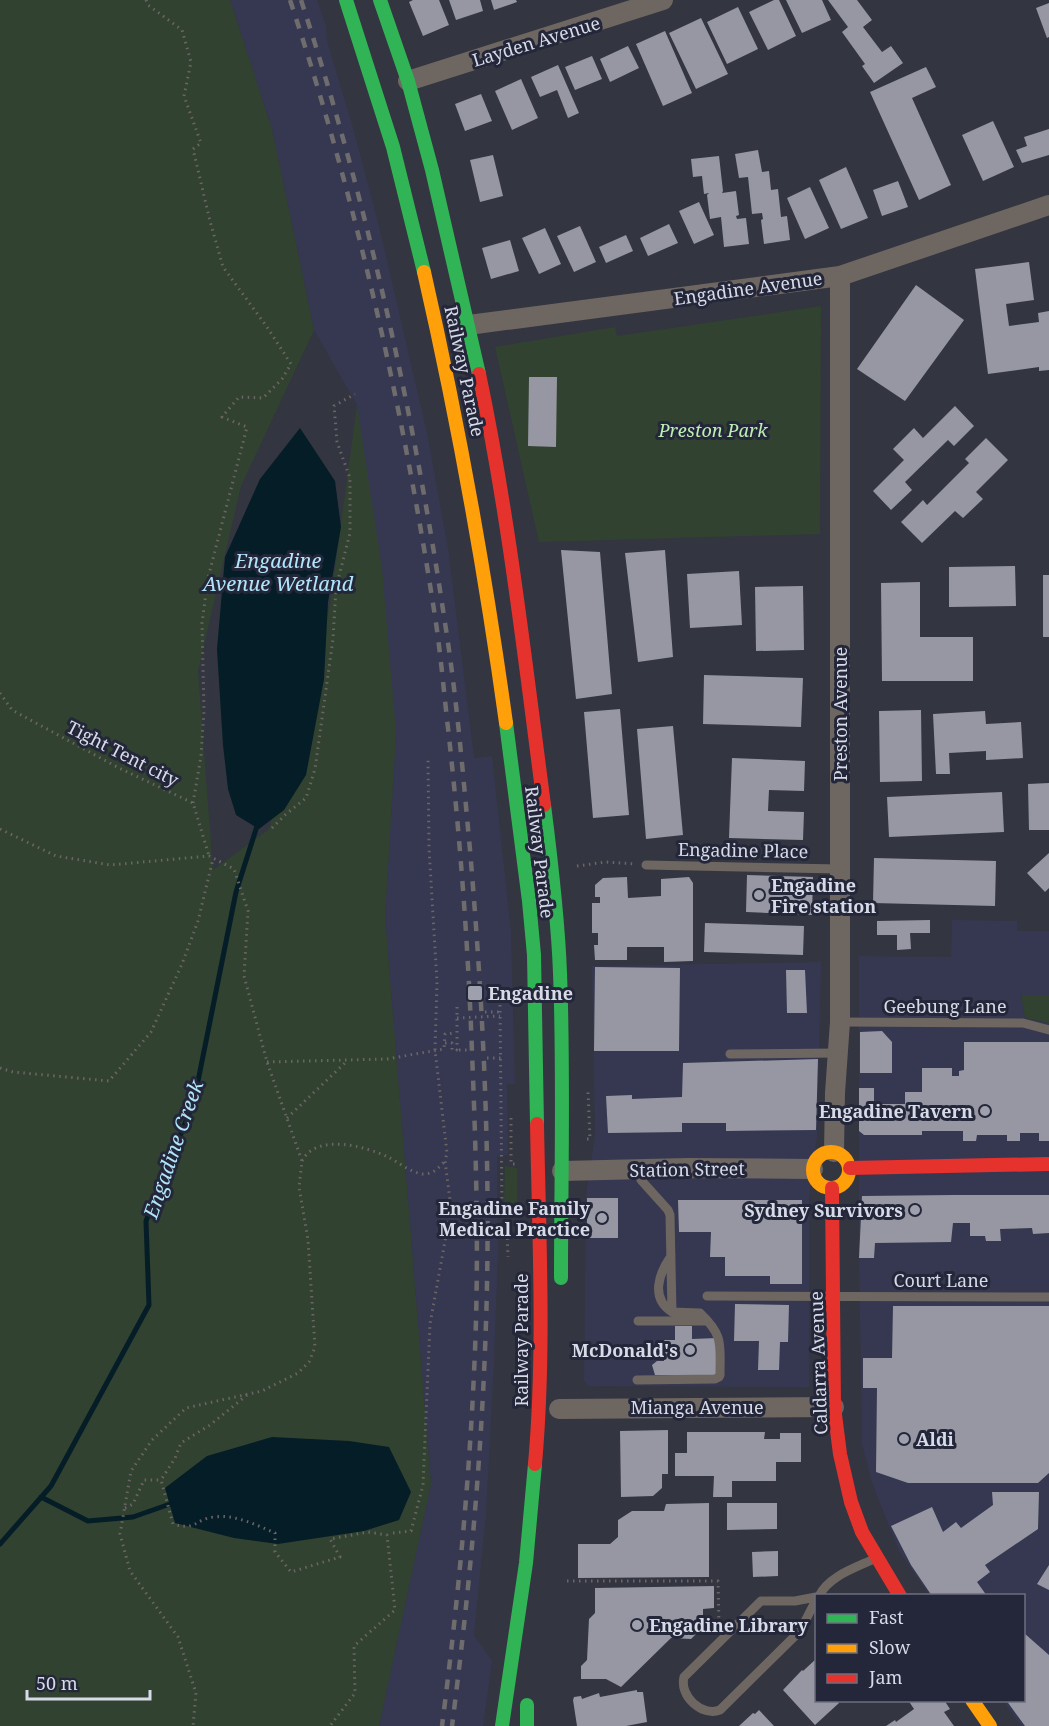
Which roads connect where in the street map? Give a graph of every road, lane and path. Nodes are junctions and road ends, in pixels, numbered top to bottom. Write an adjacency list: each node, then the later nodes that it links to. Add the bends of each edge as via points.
1 (146, 0): 13 (path, via 182,30 191,62 184,96 201,143 193,149 223,267 291,364 263,398 239,397 222,417 247,427 208,578 202,623 201,756)
2 (346, 0): 9 (main road, Railway Parade, via 399,166)
3 (380, 0): 5 (main road, Railway Parade)
4 (663, 0): 5 (street, Layden Avenue)
5 (408, 81): 8 (main road, Railway Parade)
6 (1049, 205): 7 (street, Engadine Avenue)
7 (840, 276): 8 (street, Engadine Avenue); 20 (street, Preston Avenue)
8 (469, 325): 9 (street, Engadine Avenue); 51 (main road, Railway Parade, via 504,500 550,849 560,971)
9 (437, 330): 81 (main road, Railway Parade, via 483,567 534,955 540,1290 538,1429 526,1563)
10 (355, 394): 14 (path, via 334,406 337,441 350,478 350,533 336,588 315,769 306,798)
11 (0, 693): 13 (path, Tight Tent city, via 12,710)
12 (428, 759): 28 (path, via 437,982)
13 (193, 803): 16 (path, Tight Tent city)
14 (273, 828)
15 (0, 829): 16 (path, via 56,856 110,865)
16 (209, 856): 17 (path)
17 (213, 859): 36 (path, via 234,868 248,911 244,976); 37 (path, via 198,921 151,1032 109,1081)
18 (646, 864): 19 (path, via 606,862); 20 (lane, Engadine Place)
19 (570, 866)
20 (840, 869): 24 (street, Preston Avenue)
21 (485, 1012): 22 (path, via 499,1012 500,1005)
22 (500, 1016): 23 (path, bridge); 34 (path)
23 (457, 1018): 26 (path, via 457,1007); 29 (path)
24 (840, 1022): 25 (lane, Geebung Lane, via 1023,1023); 31 (street, Preston Avenue)
25 (1049, 1030)
26 (456, 1034): 27 (path, via 445,1034); 29 (path)
27 (445, 1043): 28 (path, via 444,1048); 29 (path, via 452,1043 452,1050)
28 (435, 1050): 35 (path, via 401,1058); 46 (path)
29 (458, 1050): 30 (path)
30 (469, 1050)
31 (839, 1053): 32 (lane); 44 (street, Preston Avenue)
32 (730, 1054)
33 (487, 1058): 34 (path)
34 (501, 1058): 39 (path)
35 (348, 1060): 36 (path); 42 (path)
36 (267, 1062): 42 (path)
37 (0, 1068)
38 (588, 1084): 43 (path)
39 (501, 1086): 40 (path); 56 (path, via 502,1210)
40 (511, 1086)
41 (511, 1108): 47 (path)
42 (287, 1118): 45 (path)
43 (590, 1139)
44 (834, 1152): 49 (main road, via 845,1157); 50 (main road, via 822,1154)
45 (302, 1161): 46 (path, via 313,1148 330,1144 374,1151 421,1174 431,1173); 64 (path, via 299,1187 308,1240 315,1347 309,1362 298,1373)
46 (445, 1161): 54 (path)
47 (511, 1164)
48 (1049, 1164): 49 (main road)
49 (850, 1168): 53 (main road, via 847,1180)
50 (813, 1169): 51 (street, Station Street); 53 (main road, via 816,1180)
51 (562, 1171): 57 (main road, Railway Parade)
52 (641, 1180): 62 (lane, via 668,1210 671,1222 672,1312 697,1312)
53 (832, 1188): 59 (main road, Caldarra Avenue)
54 (451, 1208): 55 (path); 69 (path, via 430,1324 423,1485 411,1531)
55 (457, 1225)
56 (508, 1257)
57 (561, 1295)
58 (707, 1296): 59 (lane, Court Lane)
59 (833, 1296): 60 (lane, Court Lane); 65 (main road, Caldarra Avenue)
60 (1049, 1297)
61 (638, 1321): 62 (lane)
62 (707, 1321): 63 (lane, via 720,1340 720,1377)
63 (637, 1380)
64 (248, 1394): 67 (path, via 181,1443); 68 (path, via 186,1408 160,1432 131,1471)
65 (834, 1407): 66 (street, Mianga Avenue); 70 (main road, Caldarra Avenue, via 844,1478)
66 (559, 1408)
67 (161, 1480): 68 (path, via 144,1480 133,1504); 80 (path, via 173,1524 186,1528 213,1517 236,1518 275,1533 274,1552 291,1572 340,1557 330,1539 368,1532 387,1535 396,1610 354,1646 355,1693)
68 (125, 1508): 79 (path, via 120,1534 130,1571 178,1637 196,1693)
69 (393, 1533)
70 (876, 1558): 72 (lane, via 831,1581); 73 (main road, Caldarra Avenue)
71 (567, 1581): 76 (path, via 718,1581)
72 (819, 1594)
73 (899, 1594)
74 (815, 1597): 76 (lane, via 761,1601)
75 (815, 1602): 76 (lane, via 800,1631 720,1710 712,1713 694,1704 682,1683)
76 (719, 1643)
77 (528, 1700): 82 (main road)
78 (973, 1702): 83 (main road)
79 (193, 1726)
80 (330, 1726)
81 (502, 1726)
82 (525, 1726)
83 (990, 1726)

